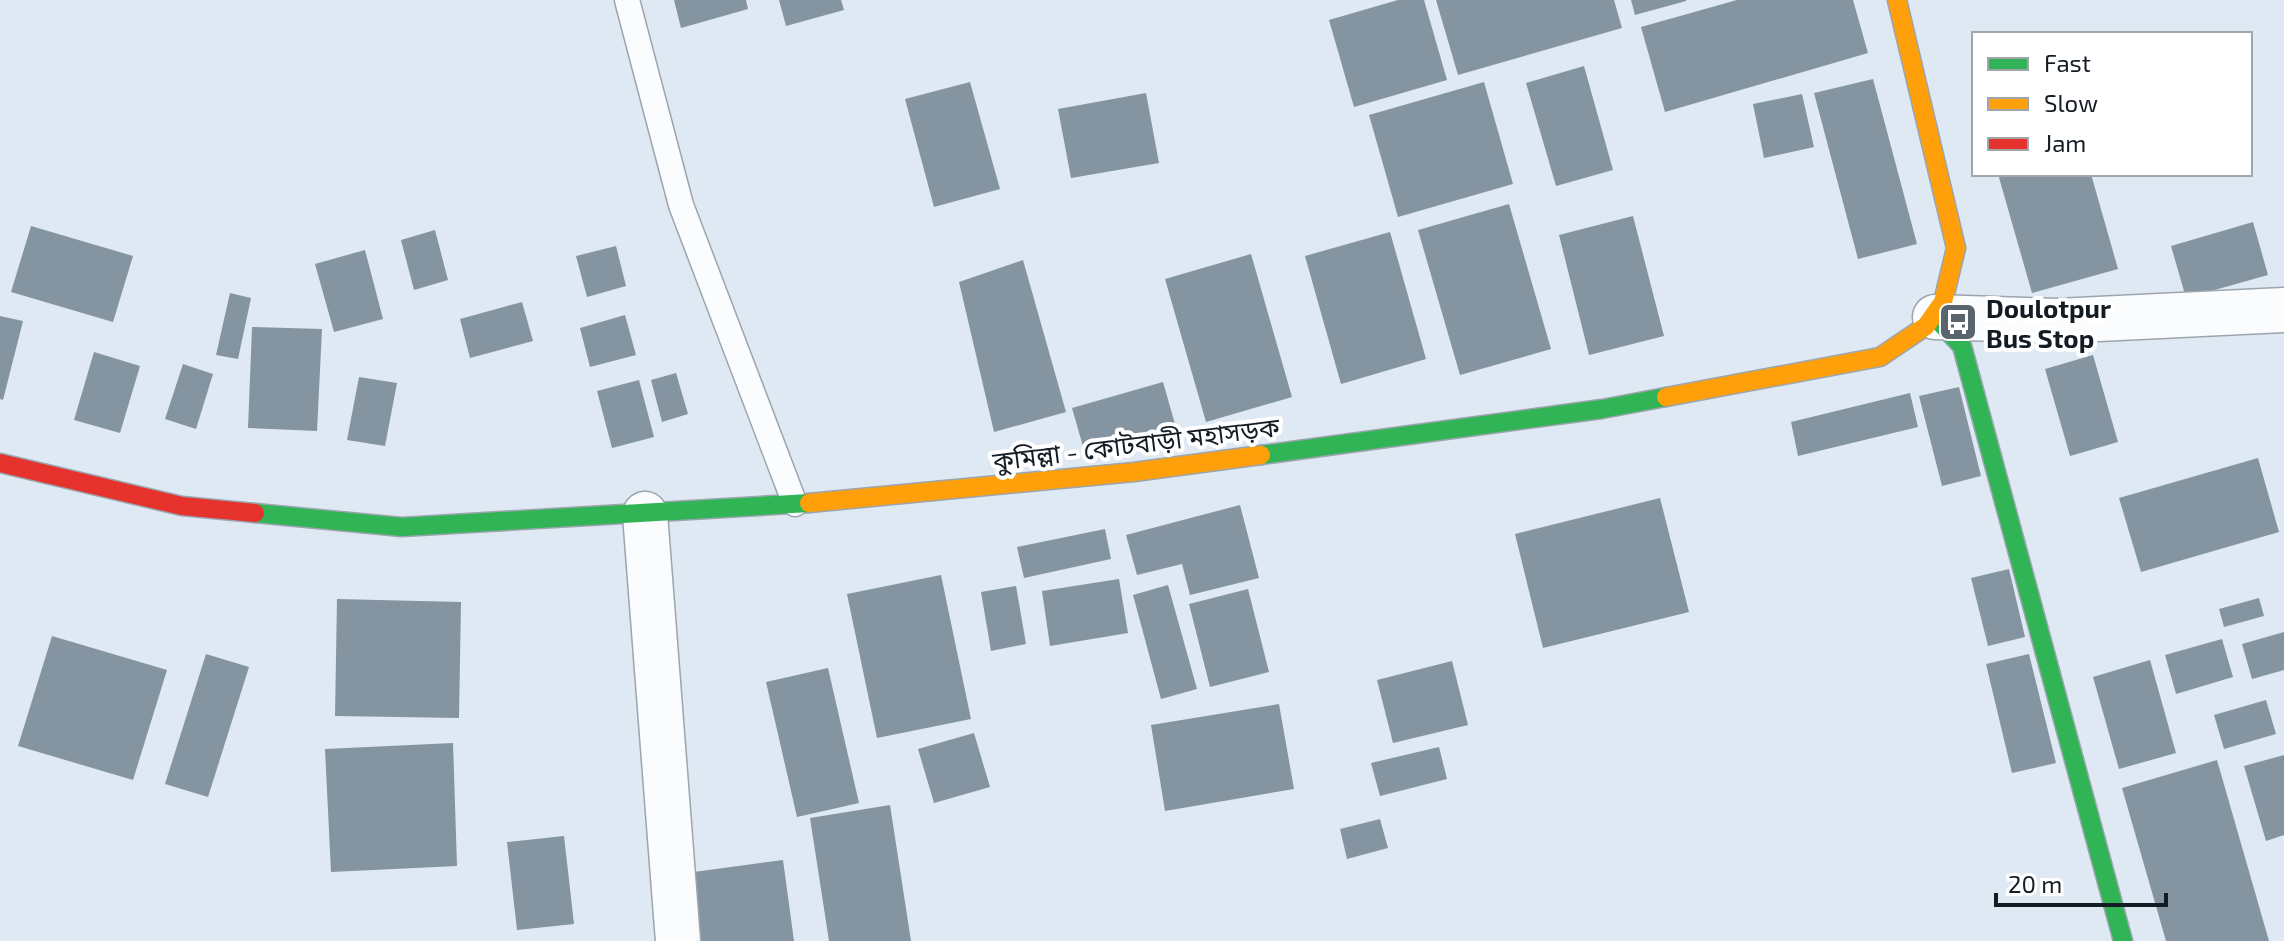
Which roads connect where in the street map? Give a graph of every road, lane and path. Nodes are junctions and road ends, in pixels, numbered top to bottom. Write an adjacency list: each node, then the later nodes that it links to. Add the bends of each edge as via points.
1 (627, 0): 6 (lane, via 681,205)
2 (1897, 0): 4 (main road, কুমিল্লা - কোটবাড়ী মহাসড়ক, via 1956,248 1951,287)
3 (2284, 310): 4 (street, via 2057,321)
4 (1935, 317): 6 (main road, কুমিল্লা - কোটবাড়ী মহাসড়ক, via 1915,338 1880,357 1602,409 1134,472); 9 (main road, via 1962,346)
5 (0, 463): 7 (main road, কুমিল্লা - কোটবাড়ী মহাসড়ক, via 182,506 402,527)
6 (795, 504): 7 (main road, কুমিল্লা - কোটবাড়ী মহাসড়ক)
7 (645, 514): 8 (street)
8 (678, 941)
9 (2123, 941)

